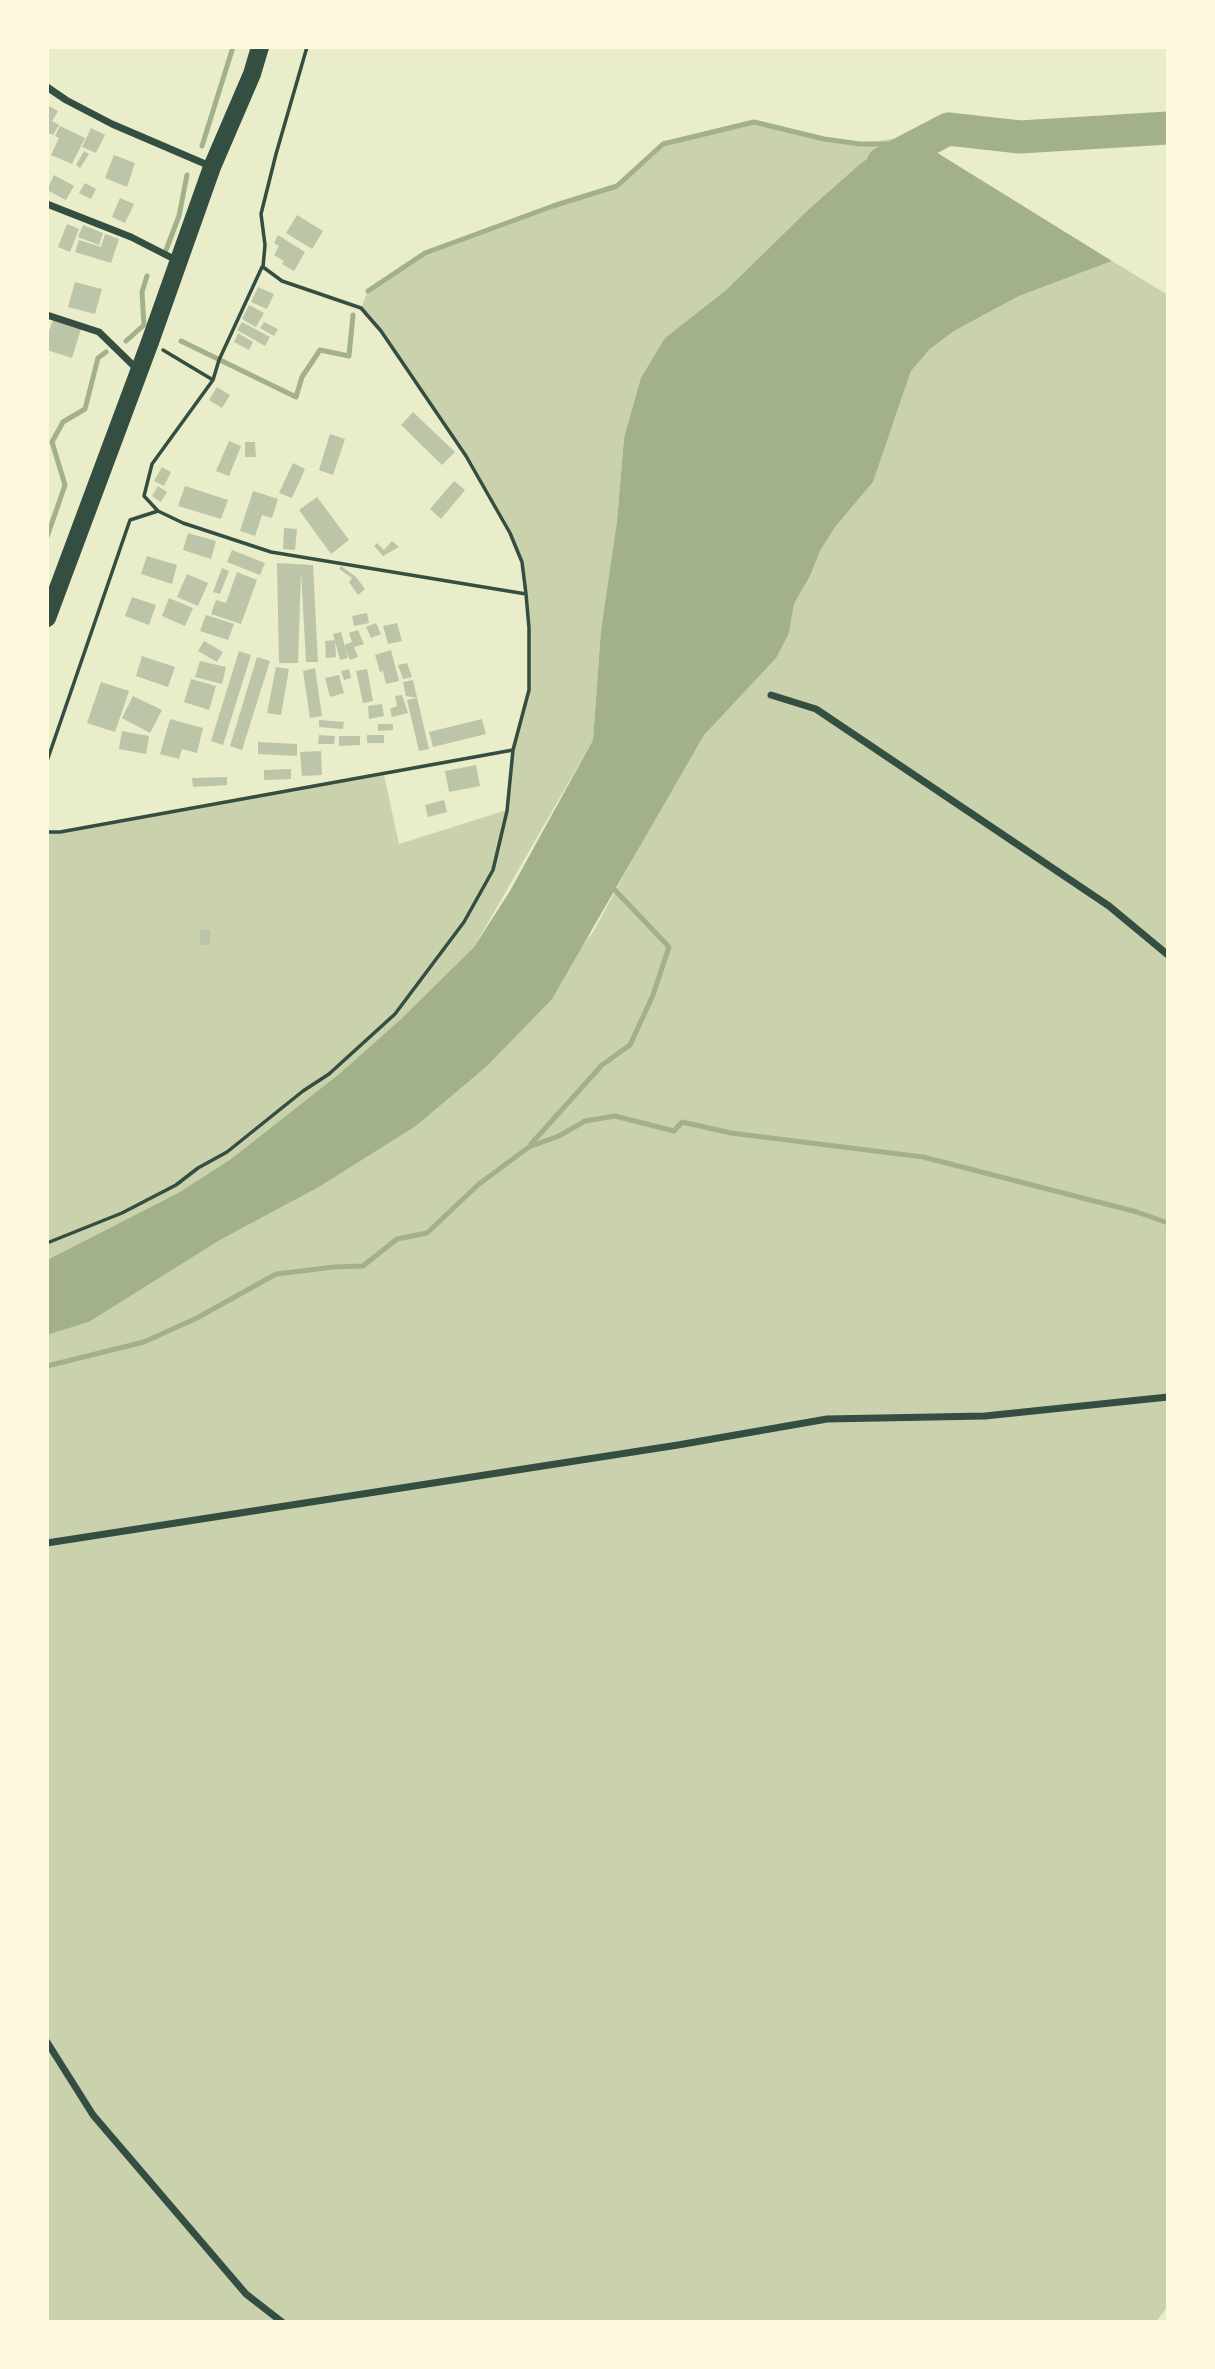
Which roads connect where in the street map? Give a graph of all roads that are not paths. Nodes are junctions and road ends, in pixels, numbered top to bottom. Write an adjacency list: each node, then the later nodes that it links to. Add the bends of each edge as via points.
1 (260, 47): 3 (highway)
2 (47, 87): 3 (street, via 112,124)
3 (212, 167): 5 (highway)
4 (47, 204): 5 (street, via 131,237)
5 (178, 262): 7 (highway)
6 (47, 316): 7 (street, via 99,332)
7 (139, 371): 8 (highway)
8 (51, 598): 9 (highway)
9 (47, 618)
10 (771, 695): 11 (street, via 816,709 1109,906)
11 (1168, 955)
12 (1168, 1397): 13 (street, via 985,1416 827,1419)
13 (47, 1543)
14 (47, 2042): 15 (street, via 93,2115 246,2294)
15 (282, 2322)

